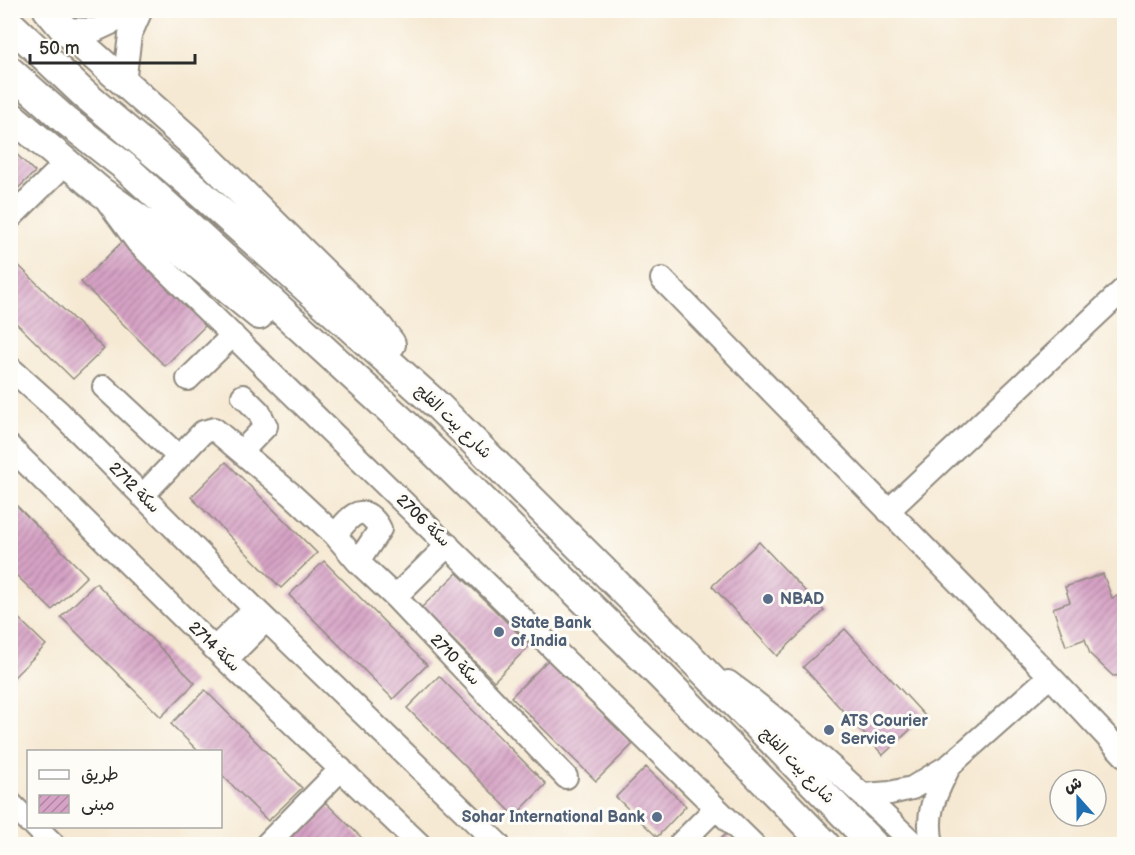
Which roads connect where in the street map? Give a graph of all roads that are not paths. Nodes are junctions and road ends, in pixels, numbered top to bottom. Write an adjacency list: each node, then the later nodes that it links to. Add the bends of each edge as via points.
1 (140, 10): 2 (street, via 96,30); 5 (street, via 130,35)
2 (56, 20): 5 (main road)
3 (10, 24): 17 (main road, شارع بيت الفلج)
4 (10, 71): 18 (main road, via 124,166)
5 (124, 83): 17 (main road, via 189,140 379,328)
6 (10, 115): 7 (main road, سكة 2706)
7 (66, 163): 8 (main road, سكة 2706); 9 (street)
8 (100, 191): 12 (street, سكة 2706, via 138,243); 18 (main road, سكة 2706, via 262,317 363,406)
9 (10, 218)
10 (662, 279): 23 (street)
11 (1125, 289): 23 (street)
12 (233, 335): 14 (street); 25 (street, سكة 2706)
13 (10, 368): 22 (street, سكة 2712)
14 (188, 379)
15 (104, 387): 21 (street)
16 (243, 396): 20 (street, via 266,426)
17 (438, 406): 29 (main road, شارع بيت الفلج)
18 (414, 432): 42 (main road)
19 (11, 448): 30 (street, سكة 2714)
20 (242, 451): 21 (street, سكة 2710, via 214,429 208,429); 24 (street, سكة 2710)
21 (179, 457): 22 (street)
22 (142, 496): 28 (street, سكة 2712)
23 (888, 511): 31 (street)
24 (335, 535): 26 (street, سكة 2710); 26 (street, via 361,511 379,525 378,534)
25 (448, 545): 27 (street); 38 (street, سكة 2706)
26 (358, 562): 27 (street, سكة 2710)
27 (395, 597): 35 (street, سكة 2710)
28 (261, 614): 30 (street); 45 (street, سكة 2712)
29 (686, 652): 36 (street, via 769,712); 48 (main road, شارع بيت الفلج)
30 (221, 654): 34 (street, سكة 2714)
31 (1050, 676): 32 (street); 33 (street)
32 (1125, 755)
33 (950, 765): 36 (street, via 912,788); 50 (street, via 932,801)
34 (341, 769): 41 (street); 44 (street, سكة 2714)
35 (566, 777)
36 (864, 795): 49 (street)
37 (10, 803): 39 (street)
38 (716, 808): 46 (street); 47 (street, سكة 2706)
39 (27, 819)
40 (37, 828): 43 (street)
41 (271, 843)
42 (823, 843)
43 (53, 844)
44 (419, 844)
45 (498, 844)
46 (680, 844)
47 (753, 844)
48 (873, 844)
49 (914, 844)
50 (932, 844)

